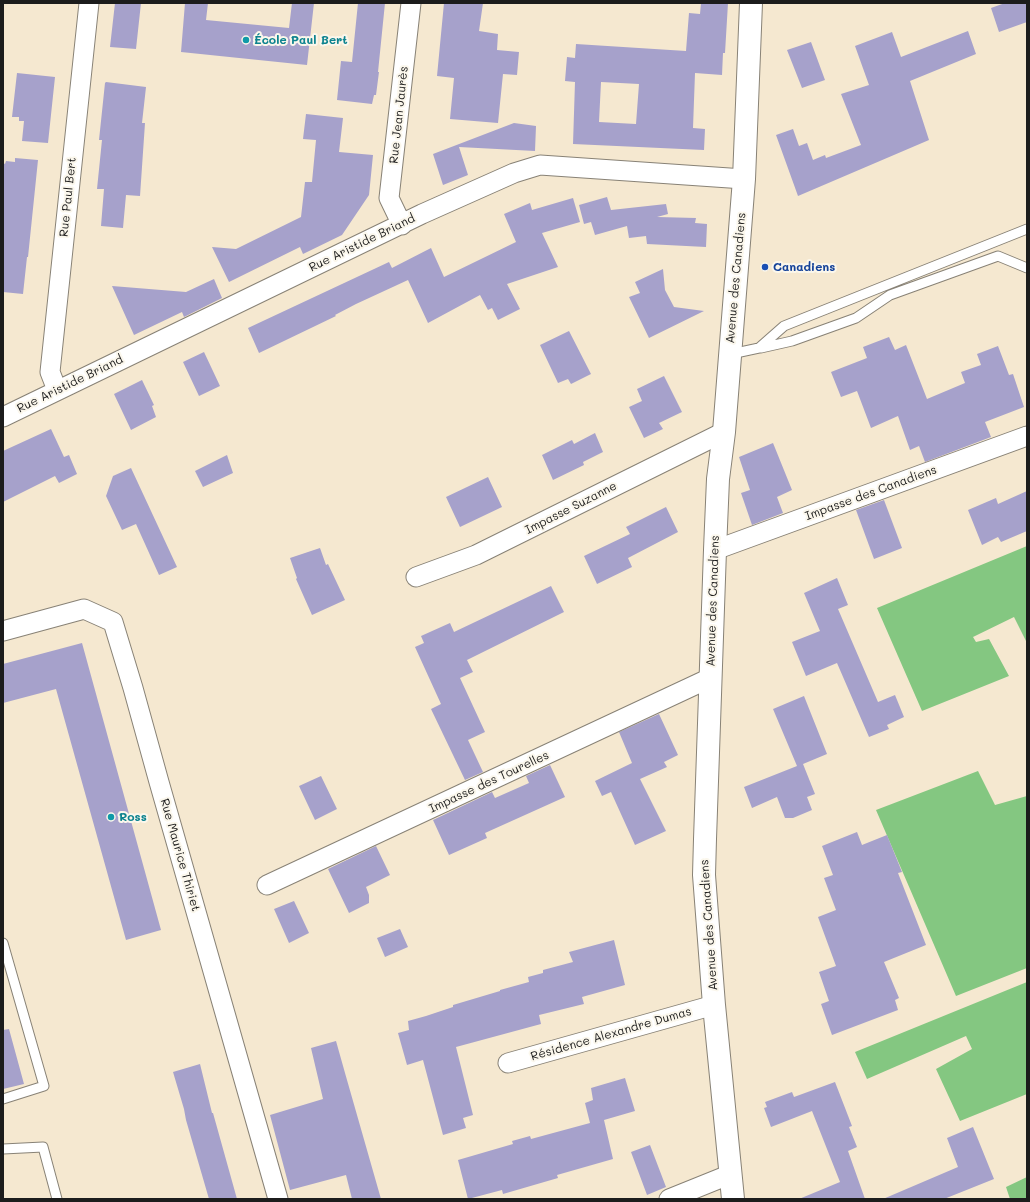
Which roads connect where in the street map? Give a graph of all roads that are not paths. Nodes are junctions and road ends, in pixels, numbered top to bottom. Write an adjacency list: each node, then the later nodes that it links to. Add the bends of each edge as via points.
1 (89, 3): 10 (street, Rue Paul Bert, via 50,372)
2 (411, 3): 5 (street, Rue Jean Jaurès, via 390,198)
3 (751, 3): 4 (street, Avenue des Canadiens)
4 (744, 179): 5 (street, Rue Aristide Briand, via 540,165 514,173); 9 (street, Avenue des Canadiens)
5 (402, 225): 10 (street, Rue Aristide Briand)
6 (1027, 229): 8 (lane, via 784,326)
7 (1027, 268): 8 (lane, via 998,256 890,295 856,318 792,341)
8 (759, 348): 9 (lane)
9 (730, 354): 12 (street, Avenue des Canadiens)
10 (57, 390): 11 (street, Rue Aristide Briand)
11 (3, 417)
12 (724, 432): 14 (street, Avenue des Canadiens, via 718,479); 15 (street, Impasse Suzanne, via 476,555)
13 (1027, 436): 14 (street, Impasse des Canadiens)
14 (715, 550): 17 (street, Avenue des Canadiens)
15 (416, 577)
16 (3, 631): 26 (street, Rue Maurice Thiriet, via 84,609 112,622)
17 (710, 678): 18 (street, Impasse des Tourelles); 20 (street, Avenue des Canadiens, via 704,875)
18 (267, 885)
19 (3, 943): 22 (lane, via 44,1086)
20 (714, 1005): 21 (street, Résidence Alexandre Dumas); 24 (street, Avenue des Canadiens)
21 (508, 1063)
22 (3, 1099)
23 (3, 1149): 25 (lane, via 43,1147)
24 (731, 1174): 27 (street); 28 (street, Avenue des Canadiens)
25 (56, 1199)
26 (278, 1199)
27 (669, 1199)
28 (733, 1199)

